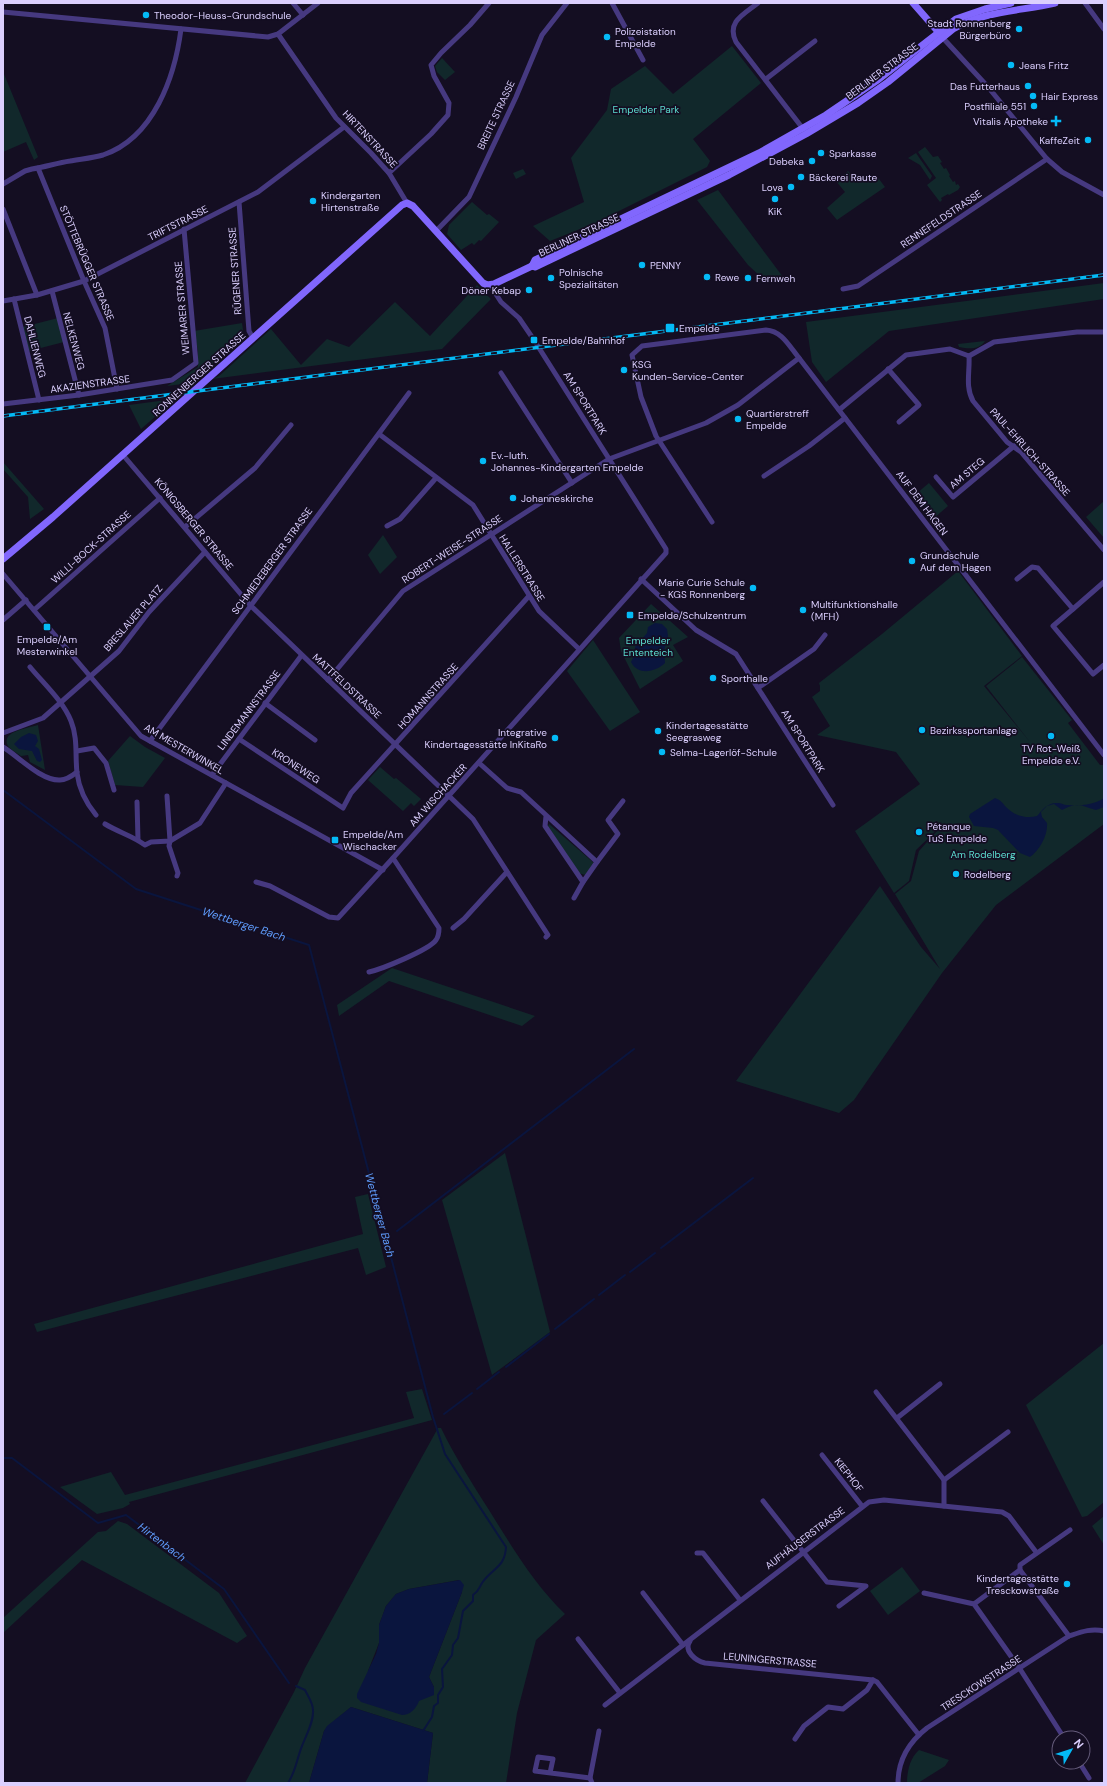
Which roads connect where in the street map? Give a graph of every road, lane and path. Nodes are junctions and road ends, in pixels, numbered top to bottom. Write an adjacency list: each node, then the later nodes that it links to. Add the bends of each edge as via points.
1 (293, 3): 12 (street)
2 (318, 3): 12 (street)
3 (489, 3): 24 (street, via 431,65 449,103 448,115)
4 (567, 3): 31 (street, BREITE STRASSE, via 542,35 473,191)
5 (612, 3): 18 (street)
6 (758, 3): 19 (street, via 737,21 732,27 732,34)
7 (913, 3): 16 (street)
8 (1011, 3): 16 (street, BERLINER STRASSE, via 956,19)
9 (1055, 3): 16 (street, BERLINER STRASSE, via 971,20)
10 (1085, 3): 14 (street)
11 (3, 12): 13 (street)
12 (303, 15): 15 (street)
13 (181, 29): 15 (street, via 268,37); 23 (street, via 169,83 161,101 137,133 104,155)
14 (1104, 30)
15 (278, 34): 20 (street, HIRTENSTRASSE)
16 (941, 35): 21 (street, BERLINER STRASSE, via 888,82 858,103); 22 (street)
17 (815, 41): 19 (street)
18 (644, 60)
19 (766, 80): 21 (street)
20 (344, 127): 24 (street, HIRTENSTRASSE); 27 (street, TRIFTSTRASSE, via 258,192)
21 (804, 131): 33 (street, BERLINER STRASSE, via 715,181 536,267 532,266)
22 (1047, 159): 26 (street, via 1062,172); 34 (street, RENNEFELDSTRASSE, via 858,286)
23 (38, 168): 25 (street, via 25,171); 32 (street, STÖTTEBRÜGGER STRASSE)
24 (388, 173): 28 (street, HIRTENSTRASSE)
25 (3, 184)
26 (1104, 195)
27 (239, 202): 30 (street, TRIFTSTRASSE); 40 (street, RÜGENER STRASSE, via 249,331)
28 (407, 203): 31 (street, HIRTENSTRASSE); 40 (street, RONNENBERGER STRASSE, via 399,207)
29 (3, 209): 36 (street)
30 (184, 230): 32 (street, TRIFTSTRASSE); 45 (street, WEIMARER STRASSE, via 196,362)
31 (436, 230): 33 (street, HIRTENSTRASSE, via 478,280)
32 (84, 281): 35 (street, TRIFTSTRASSE); 46 (street, STÖTTEBRÜGGER STRASSE, via 105,328)
33 (490, 285): 59 (street, AM SPORTPARK, via 500,302 518,318 534,340)
34 (843, 289)
35 (52, 291): 36 (street, TRIFTSTRASSE); 48 (street, NELKENWEG)
36 (38, 295): 37 (street, TRIFTSTRASSE)
37 (14, 298): 38 (street, TRIFTSTRASSE); 49 (street, DAHLIENWEG)
38 (3, 301)
39 (1104, 332): 41 (street, via 1077,332 994,342)
40 (253, 338): 58 (street, RONNENBERGER STRASSE)
41 (969, 356): 43 (street, via 950,349 912,353); 57 (street, PAUL-EHRLICH-STRASSE, via 967,381 971,397 1007,442)
42 (799, 358): 51 (street, AUF DEM HAGEN); 56 (street, ROBERT-WEISE-STRASSE, via 738,405 706,423); 56 (street, AUF DEM HAGEN, via 774,330 642,346 632,355 634,367 646,411)
43 (888, 369): 51 (street); 53 (street, via 919,405)
44 (501, 373): 63 (street)
45 (178, 375): 46 (street, AKAZIENSTRASSE, via 172,380)
46 (117, 390): 48 (street, AKAZIENSTRASSE)
47 (409, 393): 55 (street, SCHMIEDEBERGER STRASSE)
48 (79, 395): 49 (street, AKAZIENSTRASSE)
49 (40, 400): 50 (street, AKAZIENSTRASSE)
50 (3, 404)
51 (839, 410): 52 (street, AUF DEM HAGEN)
52 (845, 418): 60 (street); 99 (street, AUF DEM HAGEN)
53 (899, 422)
54 (291, 425): 67 (street, via 255,468)
55 (379, 434): 62 (street, HALLERSTRASSE); 78 (street, SCHMIEDEBERGER STRASSE)
56 (660, 441): 59 (street, ROBERT-WEISE-STRASSE); 65 (street)
57 (1014, 446): 61 (street, AM STEG, via 953,497); 69 (street, PAUL-EHRLICH-STRASSE)
58 (123, 455): 64 (street, KÖNIGSBERGER STRASSE); 71 (street, RONNENBERGER STRASSE)
59 (609, 459): 63 (street, ROBERT-WEISE-STRASSE); 73 (street, AM SPORTPARK, via 666,548 666,553)
60 (764, 476)
61 (936, 477)
62 (436, 478): 66 (street, via 400,519); 68 (street, HALLERSTRASSE, via 473,505)
63 (572, 483): 68 (street, ROBERT-WEISE-STRASSE)
64 (160, 498): 67 (street, KÖNIGSBERGER STRASSE); 80 (street, WILLI-BOCK-STRASSE)
65 (712, 522)
66 (387, 526)
67 (185, 527): 70 (street, KÖNIGSBERGER STRASSE)
68 (492, 535): 76 (street, HALLERSTRASSE); 88 (street, ROBERT-WEISE-STRASSE, via 403,592)
69 (1104, 550)
70 (205, 552): 78 (street, KÖNIGSBERGER STRASSE); 87 (street, BRESLAUER PLATZ, via 149,612 119,651)
71 (3, 559)
72 (3, 574): 77 (street, AM MESTERWINKEL)
73 (641, 579): 83 (street, AM WISCHACKER); 89 (street, AM SPORTPARK, via 696,630 736,654)
74 (1017, 579): 79 (street, via 1032,567 1038,568)
75 (1104, 582): 79 (street)
76 (528, 596): 83 (street, HALLERSTRASSE, via 539,611); 96 (street, HOMANNSTRASSE)
77 (26, 600): 80 (street, AM MESTERWINKEL); 81 (street)
78 (250, 605): 84 (street, MATTFELDSTRASSE); 95 (street, SCHMIEDEBERGER STRASSE)
79 (1072, 609): 85 (street, via 1053,626 1093,674)
80 (34, 610): 87 (street, AM MESTERWINKEL)
81 (3, 620)
82 (825, 636): 89 (street, via 814,649)
83 (579, 649): 100 (street, AM WISCHACKER)
84 (301, 656): 88 (street, MATTFELDSTRASSE); 91 (street, LINDEMANNSTRASSE)
85 (1104, 665)
86 (30, 667): 90 (street)
87 (90, 676): 90 (street, BRESLAUER PLATZ); 95 (street, AM MESTERWINKEL, via 136,731)
88 (328, 680): 96 (street, MATTFELDSTRASSE)
89 (758, 688): 109 (street, AM SPORTPARK)
90 (60, 702): 92 (street, BRESLAUER PLATZ, via 43,718); 98 (street, via 72,722)
91 (265, 703): 93 (street, LINDEMANNSTRASSE); 94 (street)
92 (3, 733)
93 (239, 739): 102 (street, LINDEMANNSTRASSE); 110 (street, KRONEWEG)
94 (315, 740)
95 (150, 741): 102 (street, AM MESTERWINKEL)
96 (396, 745): 105 (street, MATTFELDSTRASSE); 110 (street, HOMANNSTRASSE, via 351,792)
97 (3, 747): 101 (street, via 39,773 54,779 68,778)
98 (77, 751): 101 (street); 104 (street, via 94,748 106,763)
99 (1104, 755)
100 (479, 763): 105 (street, AM WISCHACKER); 112 (street, via 507,788 521,792)
101 (77, 772): 111 (street, via 80,788 88,805)
102 (212, 775): 103 (street, AM MESTERWINKEL)
103 (226, 783): 115 (street, via 200,823); 118 (street, AM MESTERWINKEL)
104 (114, 790)
105 (449, 795): 116 (street, AM WISCHACKER); 119 (street, MATTFELDSTRASSE, via 473,819)
106 (167, 796): 115 (street)
107 (623, 801): 117 (street, via 608,820 618,834)
108 (137, 802): 114 (street)
109 (833, 805)
110 (343, 808)
111 (96, 814)
112 (546, 816): 117 (street); 122 (street, via 545,826)
113 (105, 824): 114 (street)
114 (138, 840): 115 (street, via 145,846 151,842)
115 (170, 841): 120 (street)
116 (393, 858): 118 (street, AM WISCHACKER); 126 (street, via 438,928 439,935 418,952)
117 (597, 862): 122 (street)
118 (383, 870): 121 (street, AM WISCHACKER, via 338,918 329,917 270,886)
119 (507, 872): 124 (street); 125 (street, MATTFELDSTRASSE, via 548,935)
120 (177, 876)
121 (256, 882)
122 (583, 882): 123 (street)
123 (574, 898)
124 (453, 928)
125 (546, 937)
126 (369, 972)
127 (940, 1384): 129 (street)
128 (876, 1392): 129 (street)
129 (897, 1418): 132 (street)
130 (1008, 1432): 132 (street)
131 (822, 1455): 134 (street, KIEPHOF)
132 (944, 1480): 135 (street)
133 (763, 1501): 137 (street)
134 (862, 1506): 135 (street, AUFHÄUSERSTRASSE, via 869,1502 884,1500); 137 (street, AUFHÄUSERSTRASSE)
135 (944, 1506): 138 (street, AUFHÄUSERSTRASSE, via 1002,1512 1009,1516)
136 (1070, 1530): 138 (street)
137 (802, 1551): 143 (street, AUFHÄUSERSTRASSE); 145 (street, via 827,1582 866,1586)
138 (1036, 1552): 140 (street, via 1020,1565)
139 (697, 1553): 143 (street, via 704,1552)
140 (1020, 1570): 144 (street); 148 (street)
141 (643, 1593): 150 (street)
142 (924, 1593): 144 (street)
143 (740, 1600): 147 (street, AUFHÄUSERSTRASSE)
144 (974, 1604): 151 (street)
145 (839, 1606)
146 (1104, 1631): 148 (street, TRESCKOWSTRASSE, via 1084,1630)
147 (694, 1635): 150 (street, AUFHÄUSERSTRASSE); 152 (street, LEUNINGERSTRASSE, via 688,1644 688,1650 699,1662)
148 (1069, 1636): 151 (street, TRESCKOWSTRASSE)
149 (578, 1639): 153 (street)
150 (683, 1645): 153 (street, AUFHÄUSERSTRASSE)
151 (1020, 1669): 155 (street); 157 (street, TRESCKOWSTRASSE)
152 (873, 1680): 157 (street); 158 (street, via 867,1690 843,1709 828,1707 804,1726)
153 (620, 1693): 154 (street, AUFHÄUSERSTRASSE)
154 (605, 1705)
155 (1059, 1730)
156 (600, 1731): 162 (street)
157 (919, 1735): 163 (street, TRESCKOWSTRASSE, via 904,1754 899,1767)
158 (795, 1739)
159 (1084, 1770): 161 (street)
160 (550, 1773): 162 (street)
161 (1089, 1778)
162 (591, 1780)
163 (898, 1783)

